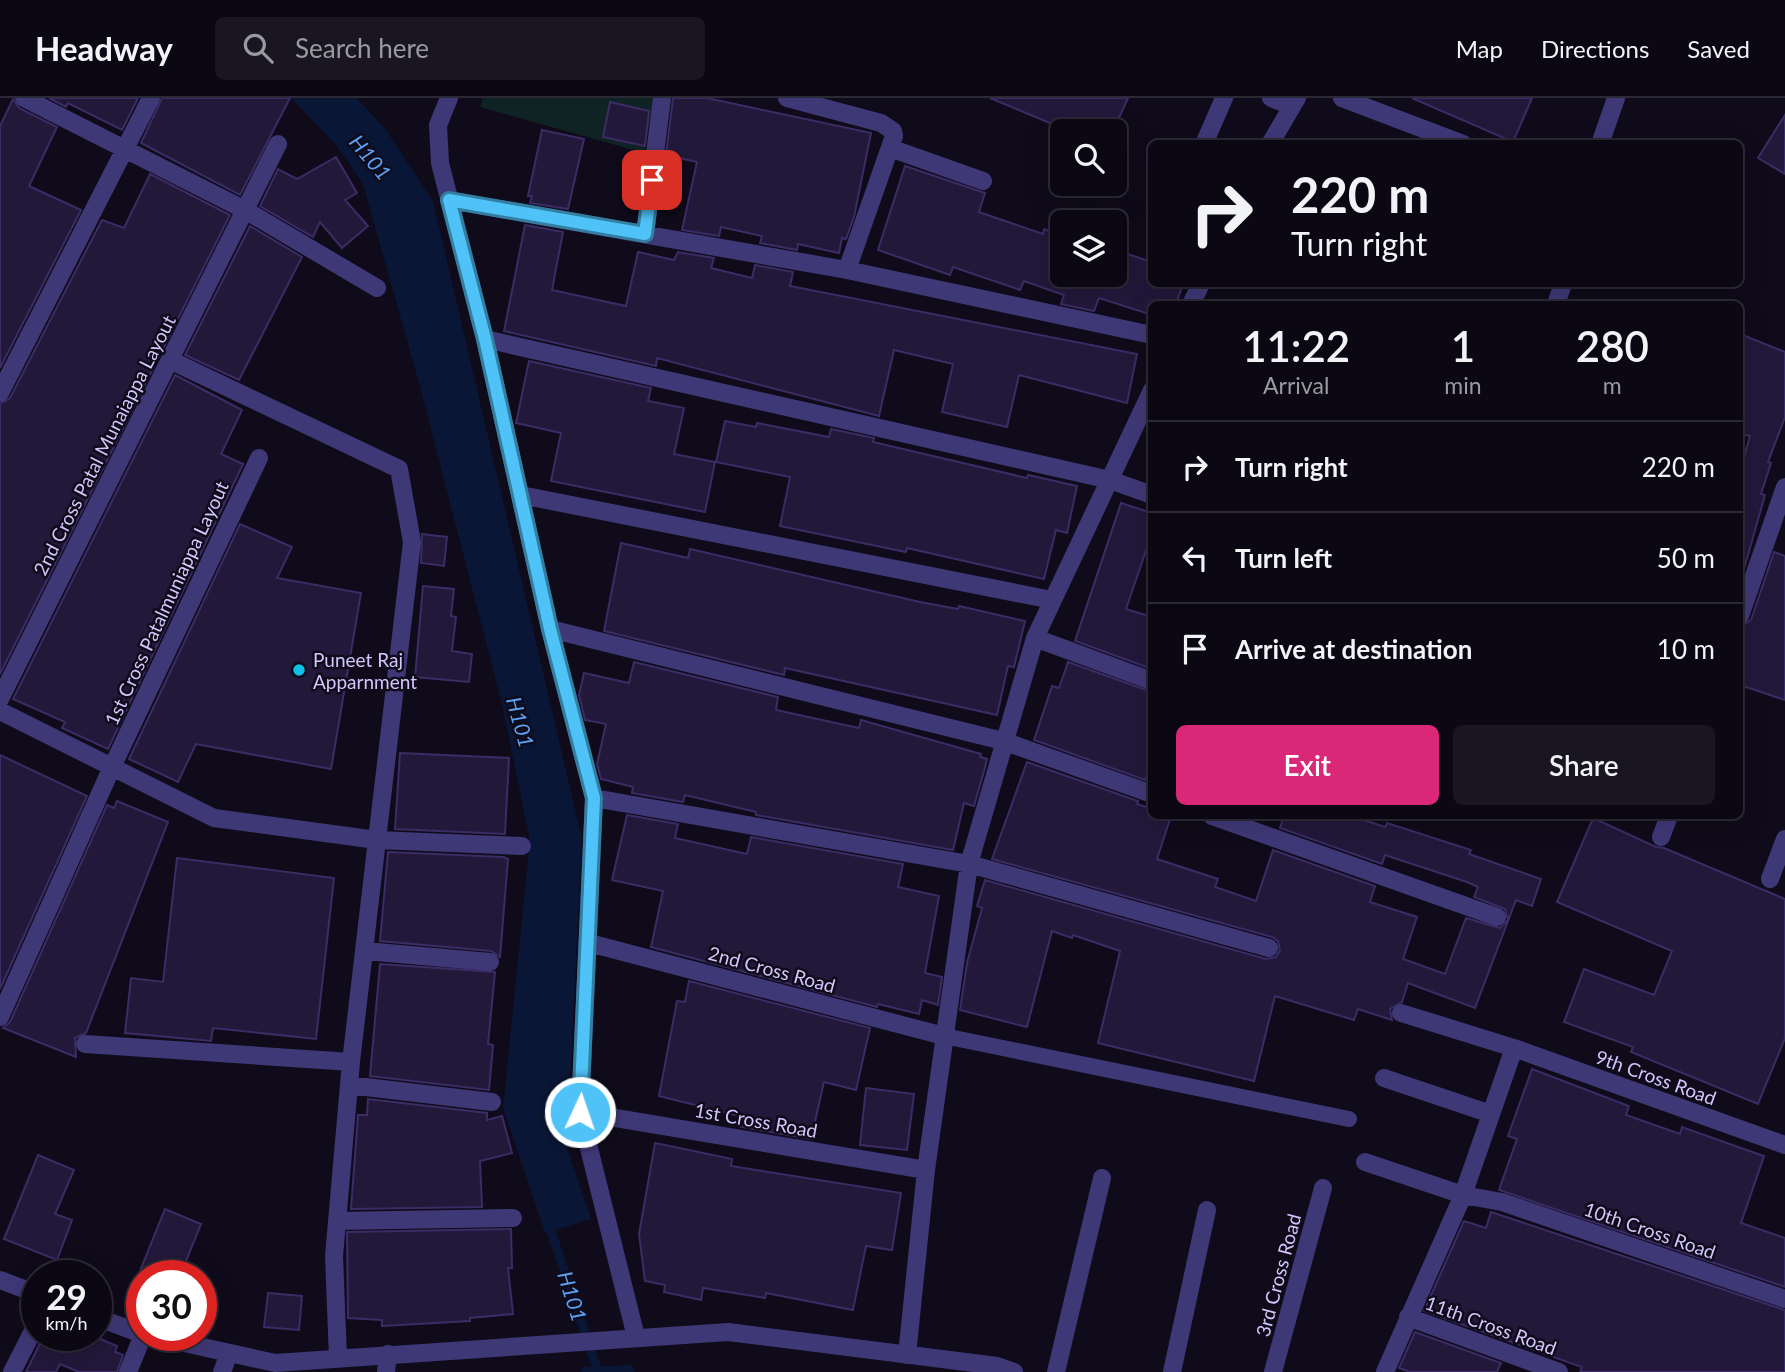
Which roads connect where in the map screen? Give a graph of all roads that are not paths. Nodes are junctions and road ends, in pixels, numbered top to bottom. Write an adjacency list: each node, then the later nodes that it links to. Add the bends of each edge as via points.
1 (24, 98): 16 (street)
2 (150, 98): 16 (street)
3 (449, 98): 19 (street, via 438,125 440,163)
4 (662, 98): 21 (street)
5 (787, 98): 17 (street, via 888,127 894,136)
6 (1224, 98): 11 (street)
7 (1270, 98): 10 (street)
8 (1342, 98): 13 (street)
9 (1616, 98): 14 (street)
10 (1294, 102): 12 (street)
11 (1206, 140)
12 (1272, 140)
13 (1452, 140)
14 (1601, 140)
15 (278, 144): 20 (street, 2nd Cross Patal Munaiappa Layout)
16 (125, 147): 20 (street); 27 (street)
17 (890, 148): 18 (street); 22 (street)
18 (983, 181)
19 (449, 200): 21 (street); 25 (street)
20 (245, 210): 23 (street); 26 (street, 2nd Cross Patal Munaiappa Layout)
21 (645, 234): 22 (street)
22 (847, 270): 24 (street)
23 (377, 288)
24 (1148, 334)
25 (485, 339): 30 (street); 33 (street)
26 (170, 360): 39 (street, 2nd Cross Patal Munaiappa Layout); 48 (street, via 399,469 412,542)
27 (0, 393)
28 (1146, 416): 30 (street)
29 (259, 458): 42 (street, 1st Cross Patalmuniappa Layout)
30 (1110, 480): 32 (street); 34 (street)
31 (1785, 487): 35 (street)
32 (1148, 494)
33 (520, 495): 34 (street); 36 (street)
34 (1052, 600): 37 (street)
35 (1743, 607)
36 (550, 629): 41 (street); 44 (street)
37 (1035, 638): 38 (street); 41 (street)
38 (1148, 680)
39 (0, 699)
40 (0, 710): 42 (street)
41 (1003, 741): 43 (street); 51 (street)
42 (112, 767): 48 (street, via 214,818); 59 (street, 1st Cross Patalmuniappa Layout)
43 (1148, 793)
44 (594, 798): 51 (street); 54 (street)
45 (1220, 819): 53 (street)
46 (1668, 819): 47 (street)
47 (1661, 837)
48 (377, 839): 50 (street); 56 (street)
49 (1785, 839): 52 (street)
50 (522, 846)
51 (968, 864): 55 (street); 60 (street)
52 (1770, 879)
53 (1497, 917)
54 (589, 943): 60 (street, 2nd Cross Road); 67 (street)
55 (1269, 948)
56 (365, 951): 57 (street); 63 (street)
57 (489, 962)
58 (1401, 1013): 62 (street, 9th Cross Road)
59 (0, 1017)
60 (944, 1036): 69 (lane); 72 (street)
61 (85, 1044): 63 (street)
62 (1514, 1048): 68 (street); 70 (street, 9th Cross Road)
63 (351, 1062): 65 (street)
64 (1384, 1079): 68 (street)
65 (349, 1086): 66 (street); 78 (street)
66 (492, 1102)
67 (580, 1112): 72 (street, 1st Cross Road); 83 (street)
68 (1491, 1114): 75 (street)
69 (1349, 1119)
70 (1785, 1145)
71 (1365, 1162): 75 (street, 10th Cross Road)
72 (926, 1170): 88 (street)
73 (1102, 1178): 96 (street)
74 (1323, 1188): 98 (street, 3rd Cross Road)
75 (1463, 1195): 81 (street, 10th Cross Road, via 1502,1202); 82 (street)
76 (1207, 1210): 97 (street)
77 (513, 1218): 78 (street)
78 (337, 1222): 89 (street)
79 (0, 1280): 80 (street)
80 (21, 1288)
81 (1785, 1299)
82 (1408, 1317): 99 (street); 100 (street, 11th Cross Road)
83 (636, 1337): 88 (street, via 728,1332); 90 (street, via 521,1345)
84 (217, 1350): 87 (street)
85 (23, 1351): 92 (street)
86 (137, 1351): 93 (street)
87 (229, 1353): 89 (street, via 275,1363); 94 (street)
88 (907, 1355): 91 (street)
89 (338, 1358): 90 (street)
90 (387, 1363)
91 (965, 1367): 95 (street)
92 (12, 1372)
93 (128, 1372)
94 (222, 1372)
95 (1014, 1372)
96 (1056, 1372)
97 (1172, 1372)
98 (1273, 1372)
99 (1385, 1372)
100 (1559, 1372)

